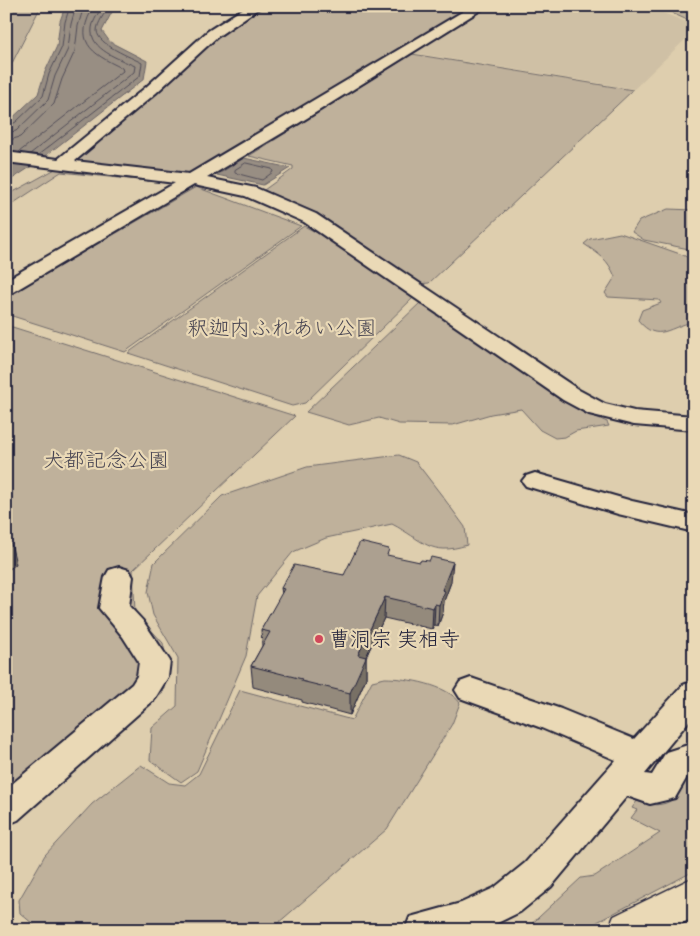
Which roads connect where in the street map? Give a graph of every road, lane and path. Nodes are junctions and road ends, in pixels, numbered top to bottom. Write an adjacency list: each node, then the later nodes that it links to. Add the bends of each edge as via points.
1 (256, 6): 4 (street, via 209,35)
2 (481, 6): 5 (street)
3 (6, 157): 4 (street)
4 (62, 164): 5 (street)
5 (193, 180): 6 (street); 7 (street, via 250,192 310,218 571,395 597,409 634,418)
6 (6, 288)
7 (694, 423)
8 (535, 481): 9 (street)
9 (694, 524)
10 (120, 577): 15 (street, via 114,608 133,628 155,661 152,677 143,692)
11 (471, 690): 14 (street, via 550,718)
12 (694, 694): 14 (street)
13 (694, 756): 14 (street, via 678,762 663,788 650,790)
14 (630, 768): 17 (street, via 538,875 507,900 466,919)
15 (6, 810)
16 (694, 896): 18 (highway)
17 (424, 930)
18 (629, 930)

